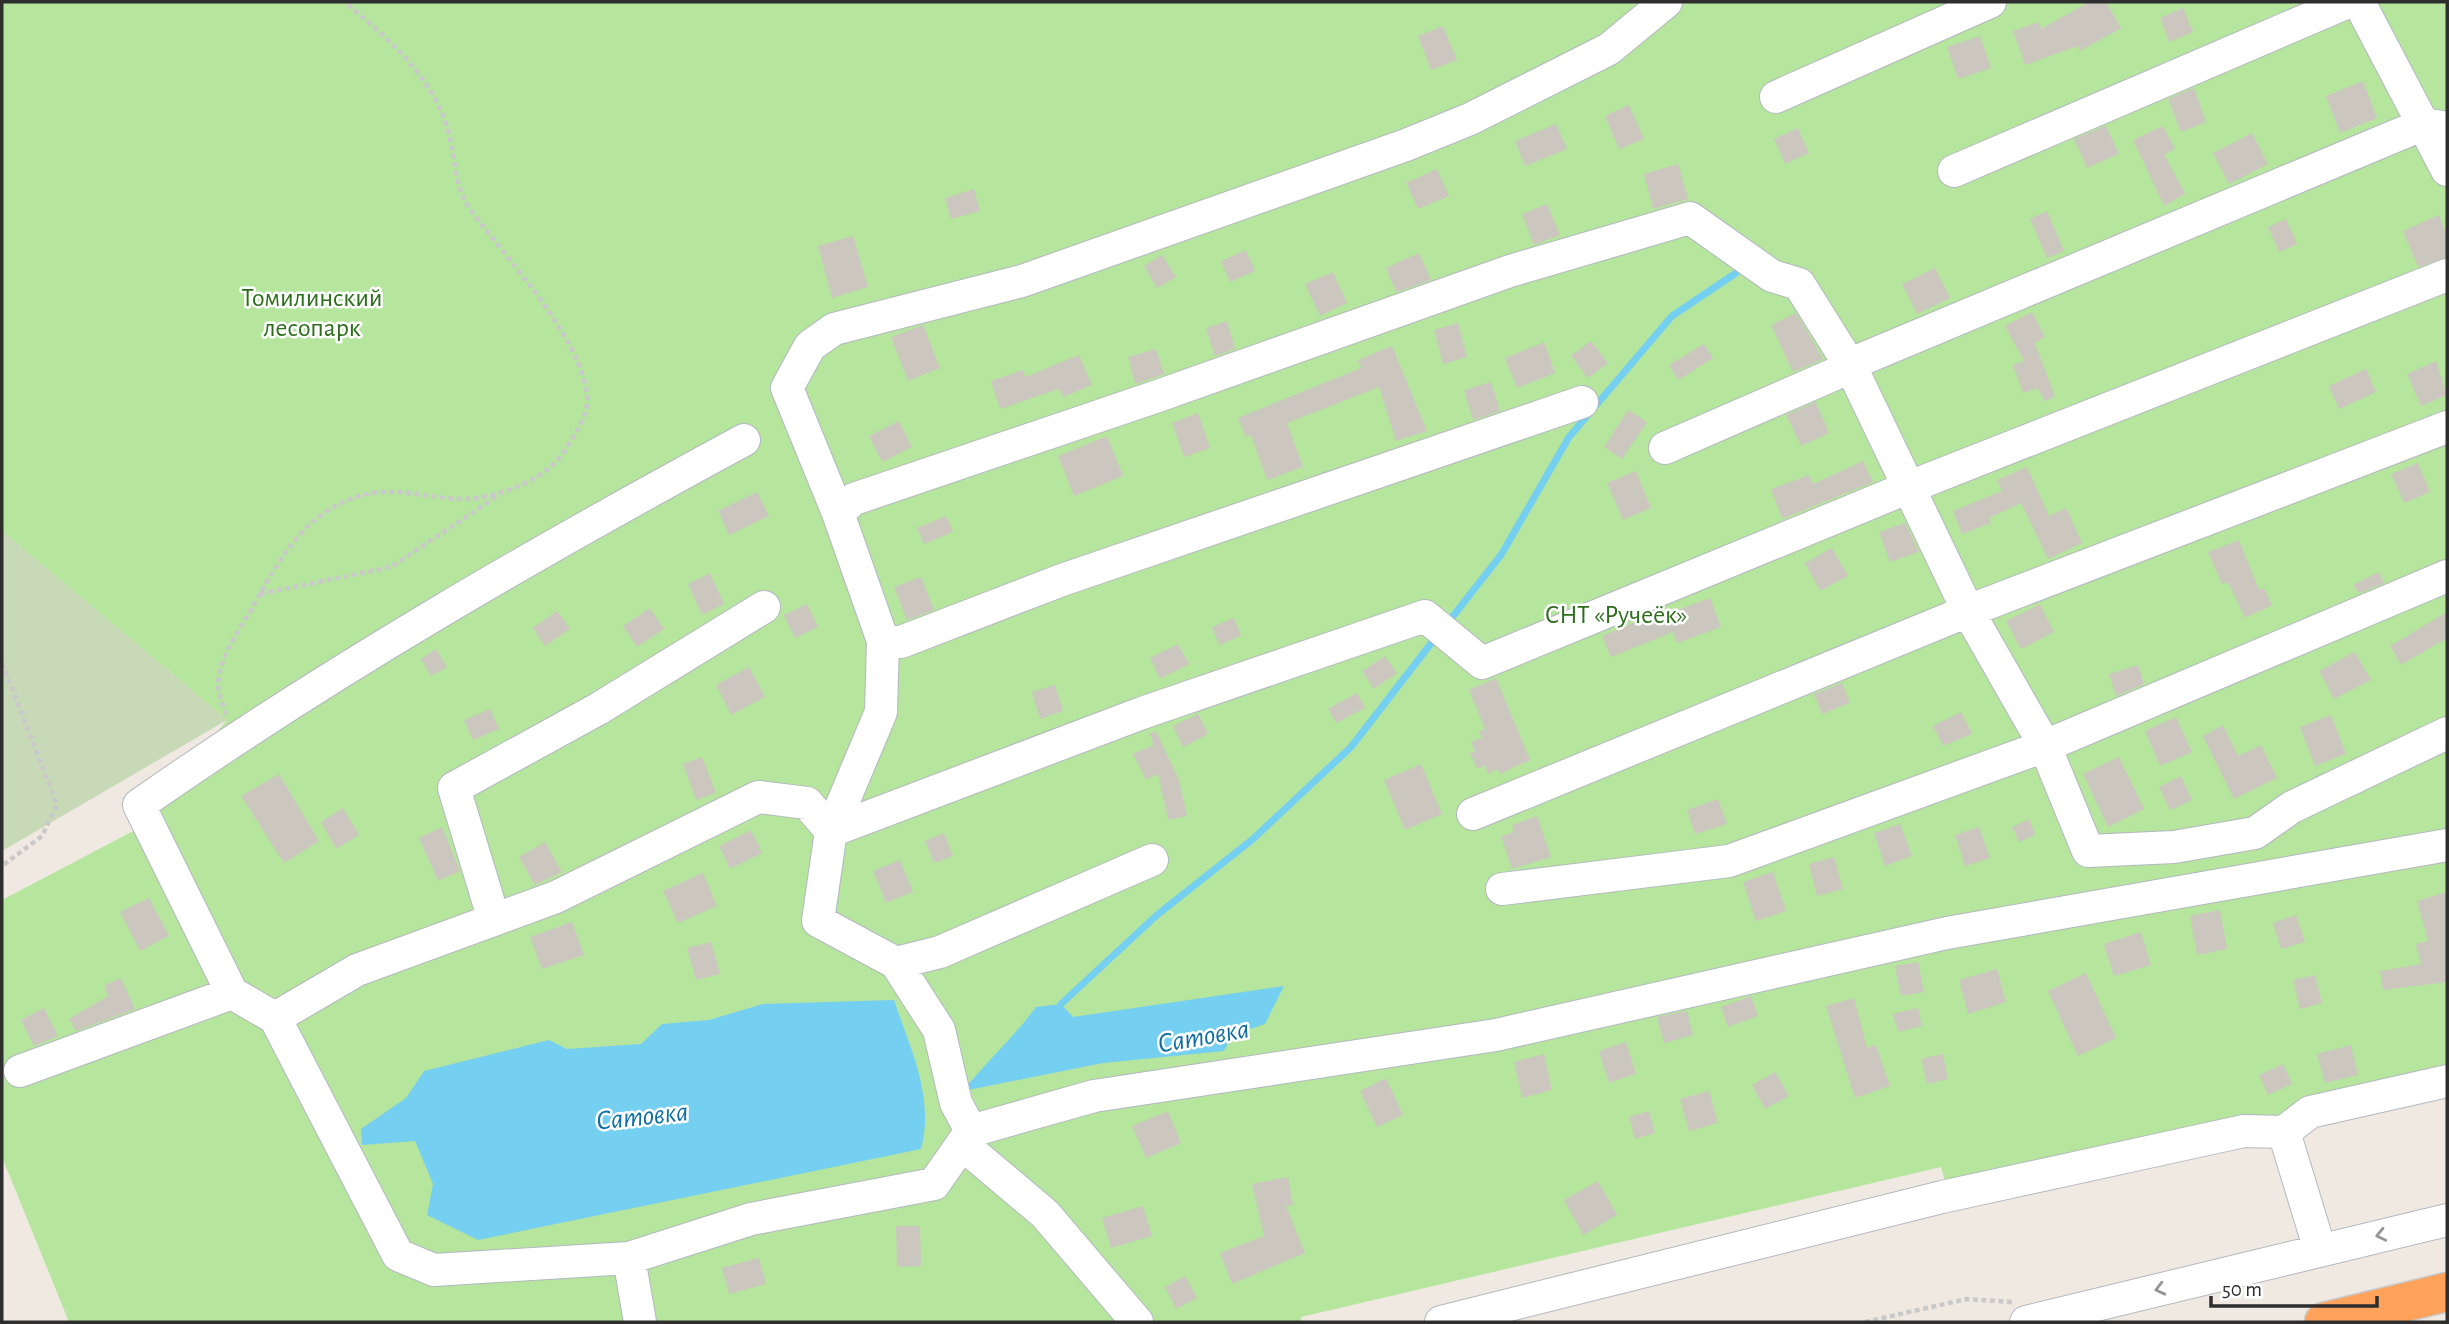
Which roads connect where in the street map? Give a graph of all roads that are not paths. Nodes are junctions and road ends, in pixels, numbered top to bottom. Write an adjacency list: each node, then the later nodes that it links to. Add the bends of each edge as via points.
1 (1666, 2): 15 (street, via 1609,49 1470,119 1406,145 1022,281 834,329 810,345 787,388)
2 (1990, 2): 4 (street)
3 (2359, 3): 5 (street); 7 (street)
4 (1776, 97)
5 (2436, 126): 6 (street); 9 (street, via 1860,360)
6 (2447, 170)
7 (1954, 172)
8 (2447, 275): 14 (street)
9 (1851, 368): 13 (street); 14 (street); 15 (street, via 1799,284 1772,276 1690,218 1510,271 855,499)
10 (1582, 402): 19 (street, via 1062,580 901,642)
11 (2447, 427): 18 (street)
12 (744, 440): 29 (street, via 586,525 233,739 139,805)
13 (1665, 448)
14 (1907, 488): 18 (street); 23 (street, via 1482,663 1425,616 1142,713)
15 (838, 513): 19 (street)
16 (2447, 576): 21 (street)
17 (764, 607): 27 (street, via 598,709 454,788)
18 (1968, 611): 21 (street); 22 (street)
19 (883, 640): 23 (street, via 881,712)
20 (2447, 733): 21 (street, via 2292,807 2255,833 2174,847 2088,851)
21 (2045, 746): 26 (street, via 1729,862)
22 (1473, 814)
23 (831, 831): 27 (street, via 807,803 758,797 556,897); 28 (street, via 818,921)
24 (2447, 845): 34 (street, via 1947,933 1496,1035 1094,1096)
25 (1152, 860): 28 (street, via 940,952)
26 (1502, 888)
27 (494, 920): 30 (street, via 357,970)
28 (897, 964): 34 (street, via 939,1030)
29 (232, 993): 30 (street); 31 (street)
30 (275, 1018): 37 (street, via 398,1255 434,1270)
31 (20, 1071)
32 (2447, 1081): 33 (street, via 2310,1112)
33 (2284, 1132): 36 (street); 41 (street, via 2244,1131 1955,1194)
34 (967, 1138): 37 (street, via 934,1184 751,1219); 40 (street, via 1045,1214)
35 (2447, 1220): 36 (street, one-way to 36)
36 (2320, 1250): 42 (street, one-way to 42)
37 (629, 1258): 39 (street)
38 (2447, 1292): 43 (highway)
39 (640, 1322)
40 (1137, 1322)
41 (1441, 1322)
42 (2026, 1322)
43 (2324, 1322)

